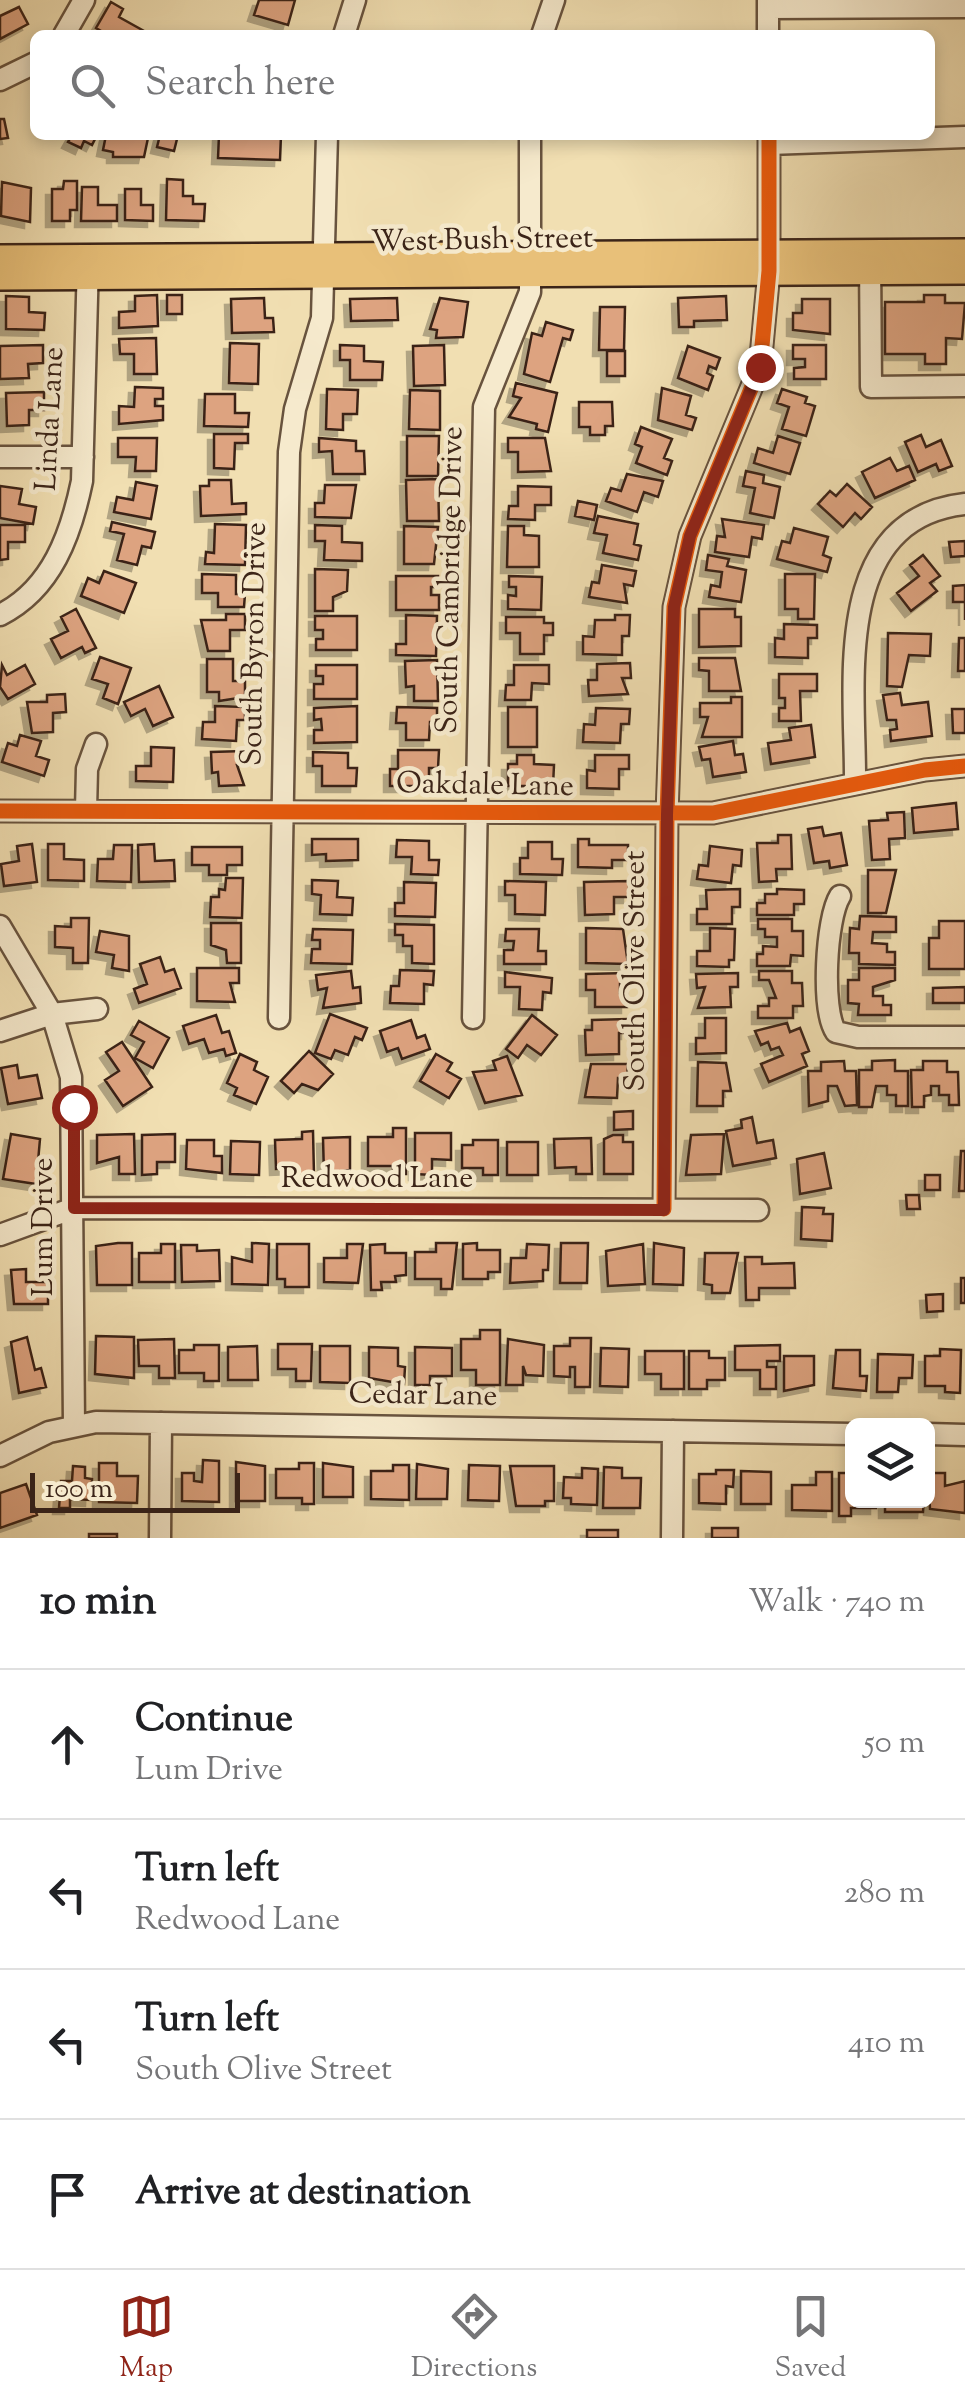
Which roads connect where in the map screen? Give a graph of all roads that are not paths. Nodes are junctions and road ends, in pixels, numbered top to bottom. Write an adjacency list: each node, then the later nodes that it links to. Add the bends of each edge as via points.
1 (84, 0): 6 (street)
2 (355, 0): 7 (street)
3 (554, 0): 8 (street)
4 (768, 4): 5 (street); 9 (street)
5 (965, 7)
6 (67, 30)
7 (346, 30)
8 (544, 30)
9 (768, 30)
10 (30, 65): 11 (street)
11 (0, 80)
12 (965, 136): 13 (street)
13 (935, 137)
14 (327, 140): 22 (street, South Byron Drive)
15 (530, 140): 21 (street, South Cambridge Drive)
16 (768, 140): 19 (street, South Olive Street)
17 (965, 252): 20 (main road, West Bush Street)
18 (0, 258): 23 (main road, West Bush Street)
19 (769, 262): 20 (main road, West Bush Street); 21 (main road, West Bush Street); 38 (street, South Olive Street, via 760,367 680,569)
20 (870, 262): 24 (main road, West Bush Street); 26 (street, via 871,387)
21 (532, 263): 22 (main road, West Bush Street); 37 (street, South Cambridge Drive, via 526,312 484,408)
22 (326, 266): 23 (main road, West Bush Street); 36 (street, South Byron Drive, via 319,338 290,434)
23 (88, 268): 25 (main road, West Bush Street); 28 (street, Linda Lane)
24 (965, 271)
25 (0, 277)
26 (965, 386)
27 (0, 457): 28 (street)
28 (83, 457): 30 (street, Linda Lane, via 63,546 34,590)
29 (965, 504): 33 (street, via 911,524 885,548 866,580 856,623)
30 (0, 615)
31 (96, 744): 34 (street, via 87,769)
32 (965, 766): 33 (street, Oakdale Lane)
33 (856, 783): 38 (street, Oakdale Lane, via 713,813)
34 (86, 810): 35 (street, Oakdale Lane); 36 (street, Oakdale Lane)
35 (0, 811)
36 (282, 811): 37 (street, Oakdale Lane); 43 (street, South Byron Drive)
37 (477, 813): 38 (street, Oakdale Lane); 44 (street, South Cambridge Drive)
38 (667, 815): 48 (street, South Olive Street)
39 (840, 896): 46 (street, via 831,914 829,963 828,1016 836,1032)
40 (0, 926): 42 (street, Lum Drive)
41 (96, 1008): 42 (street)
42 (52, 1014): 45 (street); 47 (street, Lum Drive, via 71,1077)
43 (279, 1018)
44 (473, 1018)
45 (0, 1031)
46 (965, 1037)
47 (74, 1208): 48 (street, Redwood Lane); 50 (street, Redwood Lane); 52 (street, Lum Drive)
48 (664, 1210): 49 (street, Redwood Lane)
49 (758, 1210)
50 (0, 1235)
51 (161, 1423): 52 (street, Cedar Lane); 53 (street, Cedar Lane); 58 (street)
52 (74, 1425): 57 (street, Cedar Lane)
53 (674, 1432): 54 (street, Cedar Lane); 59 (street)
54 (845, 1434)
55 (935, 1434): 56 (street)
56 (965, 1435)
57 (0, 1456)
58 (160, 1538)
59 (672, 1538)

